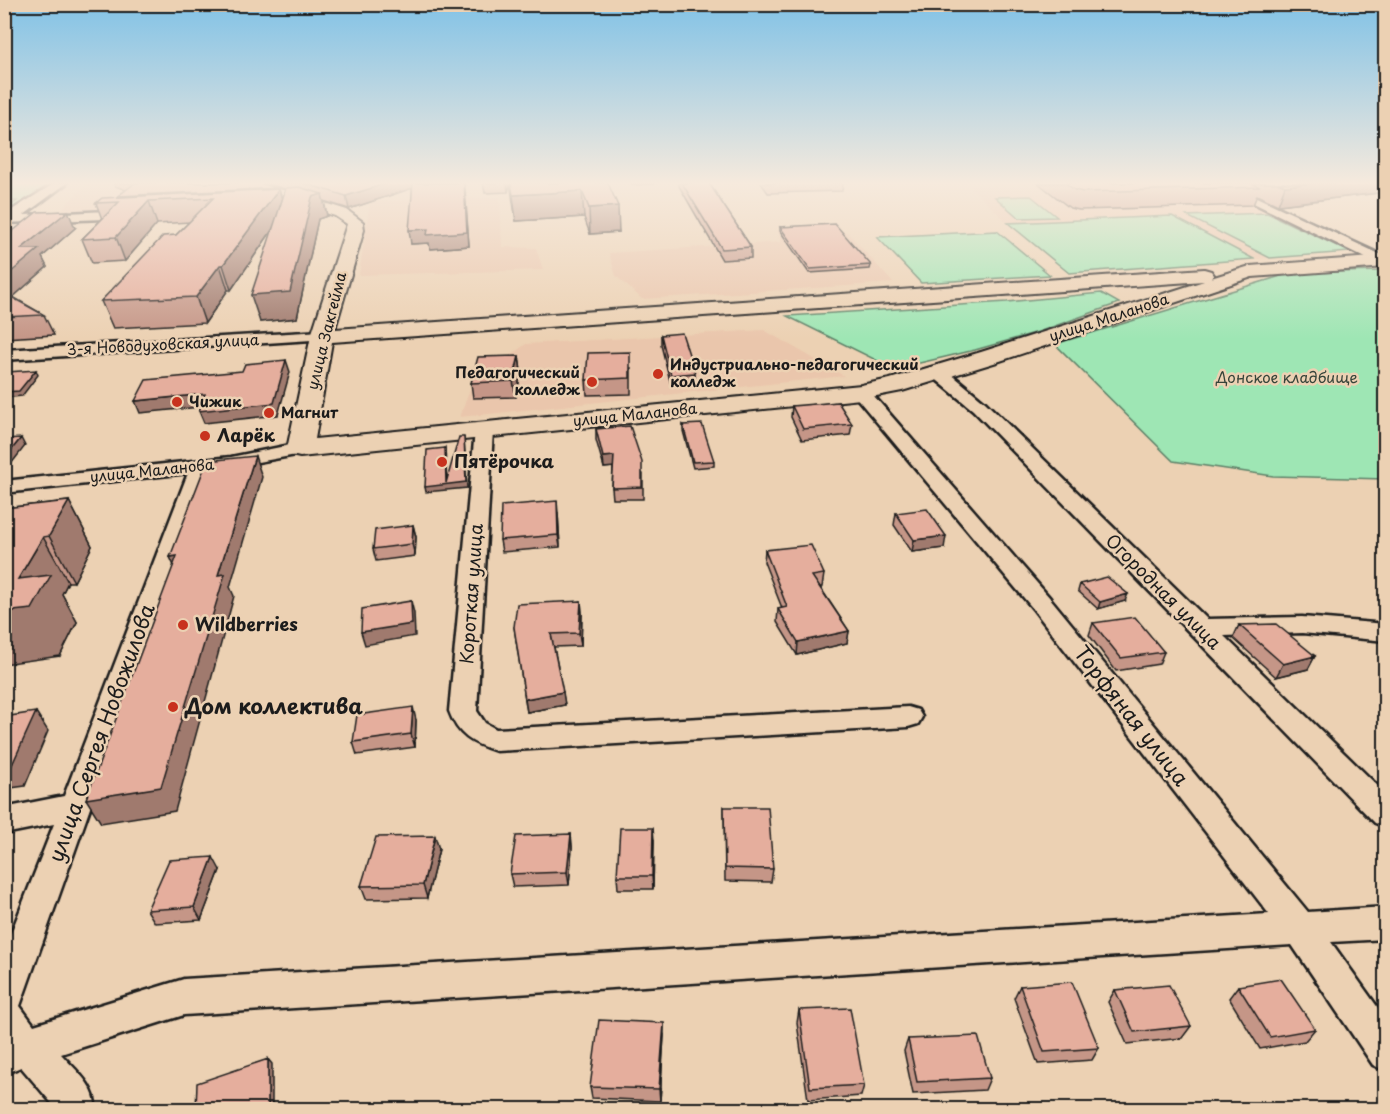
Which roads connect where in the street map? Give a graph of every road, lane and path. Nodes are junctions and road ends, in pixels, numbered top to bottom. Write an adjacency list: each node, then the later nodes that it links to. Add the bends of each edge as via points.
1 (352, 235): 5 (street, улица Закгейма)
2 (1329, 235): 3 (street)
3 (1384, 261): 4 (street, улица Маланова)
4 (1250, 272): 5 (street, улица Маланова); 7 (street, улица Маланова)
5 (322, 336): 6 (street, 3-я Новодуховская улица); 10 (street, улица Закгейма)
6 (4, 355)
7 (938, 372): 8 (street, улица Маланова); 13 (street, Огородная улица, via 979,406)
8 (861, 392): 9 (street, улица Маланова); 20 (street, Торфяная улица, via 1042,604)
9 (484, 430): 10 (street, улица Маланова); 15 (street, Короткая улица, via 463,711 473,730 496,740)
10 (300, 449): 11 (street, улица Маланова)
11 (201, 466): 12 (street, улица Маланова); 16 (street, улица Сергея Новожилова)
12 (4, 487)
13 (1199, 628): 14 (street, via 1302,625); 17 (street, Огородная улица)
14 (1386, 633)
15 (908, 717)
16 (74, 807): 18 (street); 21 (street, улица Сергея Новожилова)
17 (1386, 814)
18 (4, 821)
19 (1386, 923): 20 (street)
20 (1300, 929): 23 (street, via 184,997); 24 (street, Торфяная улица)
21 (4, 1000)
22 (4, 1015): 23 (street)
23 (16, 1050): 25 (street, via 76,1100)
24 (1386, 1052)
25 (75, 1110)

